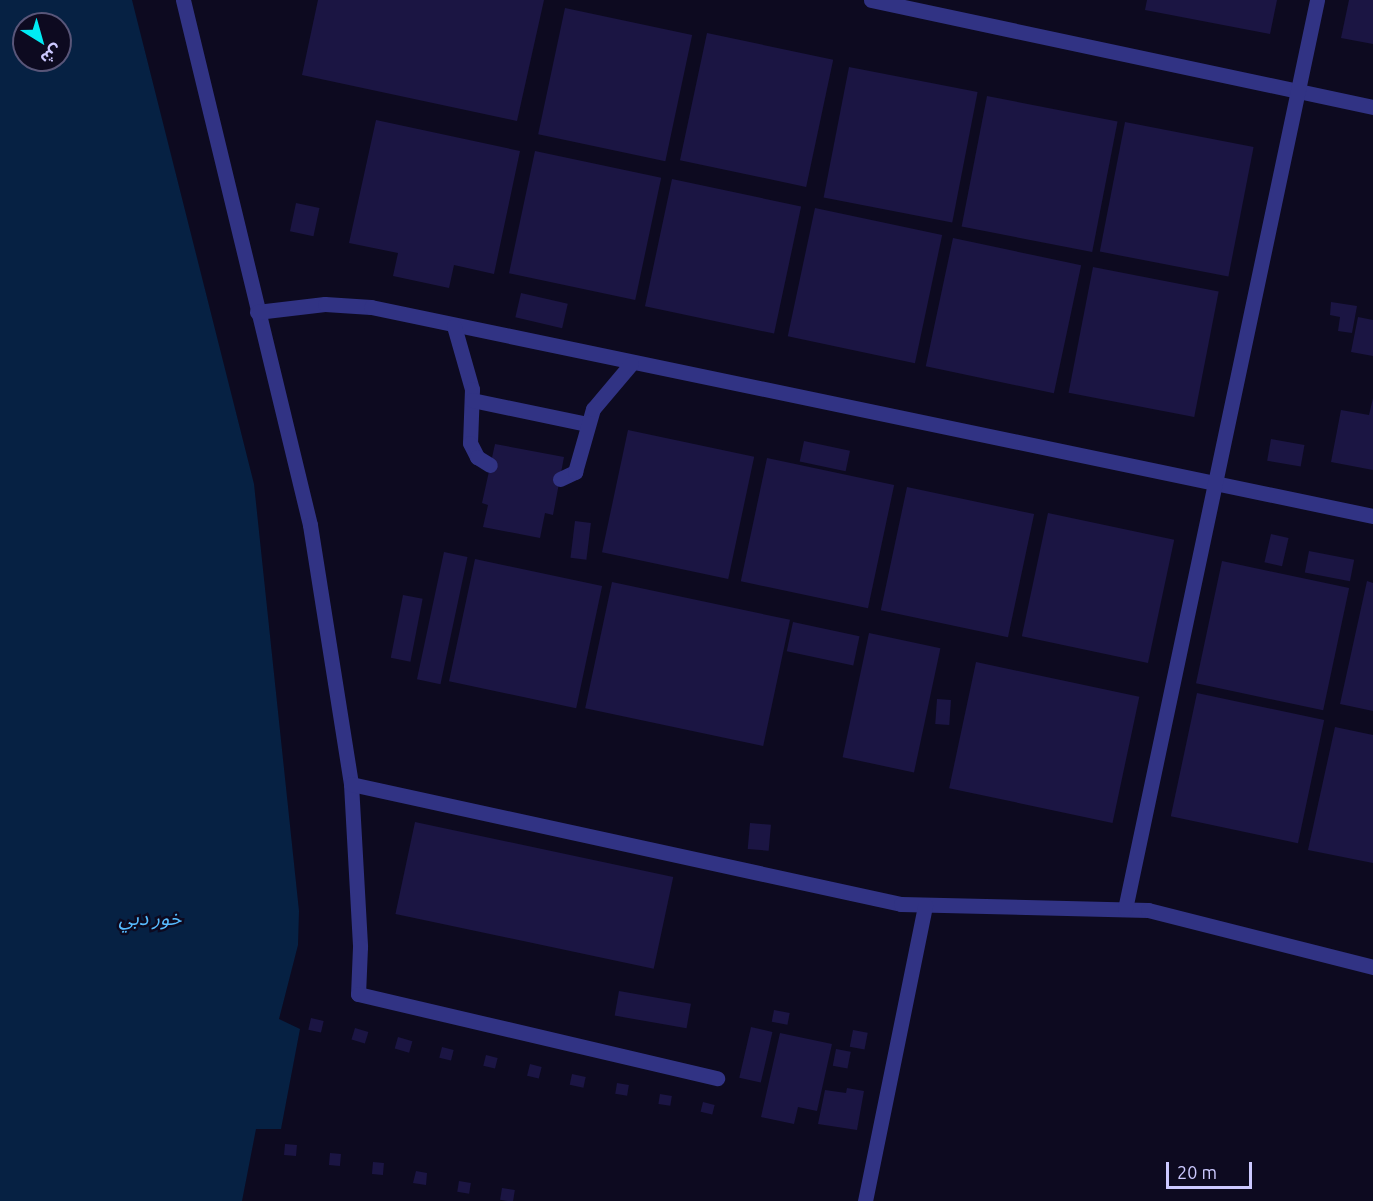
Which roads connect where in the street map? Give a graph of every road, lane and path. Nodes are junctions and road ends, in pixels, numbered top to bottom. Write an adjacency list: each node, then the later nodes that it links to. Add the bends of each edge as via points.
1 (183, 0): 6 (lane)
2 (871, 0): 4 (lane)
3 (1317, 0): 4 (lane)
4 (1298, 90): 5 (lane); 13 (lane)
5 (1373, 106)
6 (257, 312): 7 (lane, via 340,304); 15 (lane, via 310,525)
7 (453, 326): 8 (lane); 9 (lane, via 470,380)
8 (631, 364): 10 (lane, via 597,402); 13 (lane)
9 (472, 400): 10 (lane); 11 (lane, via 470,443 477,457)
10 (587, 424): 12 (lane, via 578,467 571,476)
11 (490, 465)
12 (560, 479)
13 (1216, 483): 14 (lane); 17 (lane)
14 (1373, 516)
15 (351, 784): 16 (lane, via 880,900); 19 (lane, via 360,947 358,994)
16 (925, 905): 17 (lane); 20 (lane)
17 (1125, 909): 18 (lane, via 1169,913)
18 (1373, 967)
19 (717, 1078)
20 (865, 1201)

